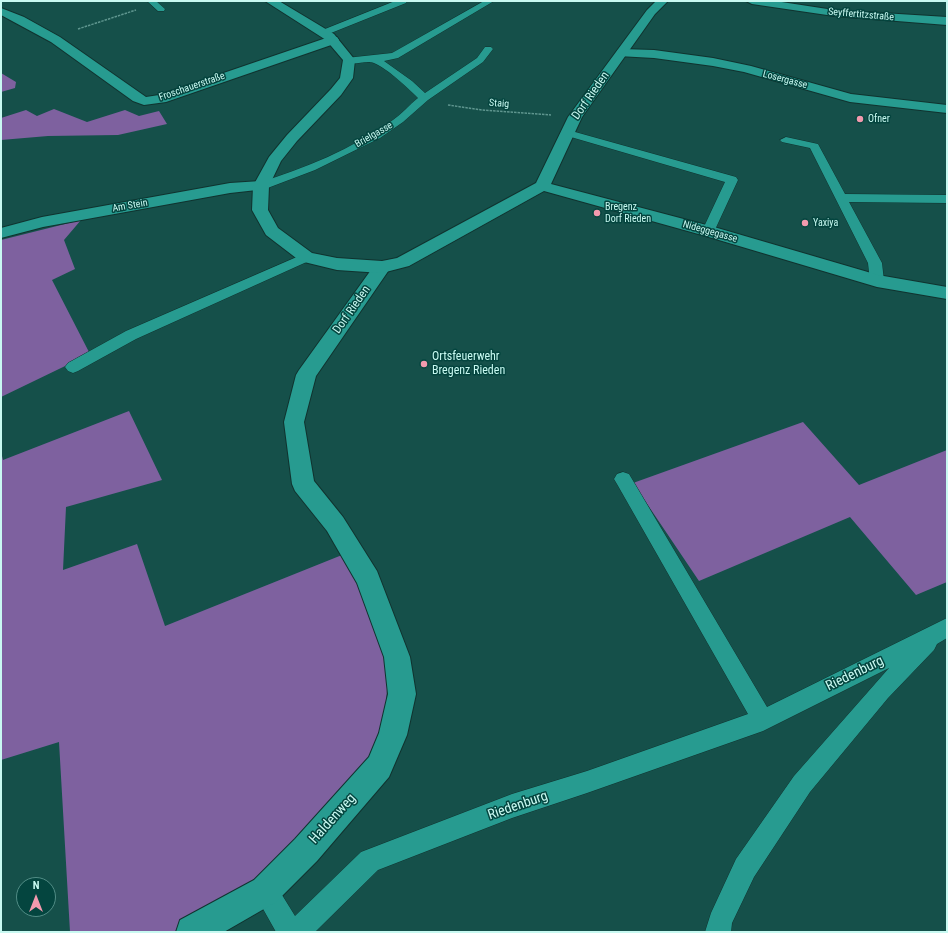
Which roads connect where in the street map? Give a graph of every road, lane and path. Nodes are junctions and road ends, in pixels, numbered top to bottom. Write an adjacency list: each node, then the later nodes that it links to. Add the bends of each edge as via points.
1 (271, 1): 9 (street)
2 (403, 1): 9 (lane)
3 (490, 1): 13 (lane, via 395,56)
4 (662, 1): 12 (street, Dorf Rieden, via 651,12)
5 (752, 1): 8 (street, Seyffertitzstraße, via 834,13)
6 (155, 4): 10 (path)
7 (1, 11): 10 (street, Froschauerstraße)
8 (947, 20)
9 (328, 36): 10 (street, Froschauerstraße, via 161,99 144,101); 14 (street)
10 (53, 37)
11 (488, 49): 15 (lane, Brielgasse, via 480,60)
12 (622, 53): 16 (street, Losergasse, via 654,54 712,62 850,98); 17 (street, Dorf Rieden)
13 (375, 59): 14 (lane); 15 (lane, via 408,82)
14 (349, 60): 20 (street, via 346,78 274,160)
15 (424, 98): 17 (path, Staig, via 460,108); 20 (lane, Brielgasse, via 393,126 289,178)
16 (947, 109)
17 (575, 117): 18 (street, Dorf Rieden)
18 (568, 132): 21 (street, Dorf Rieden); 24 (lane, via 732,180)
19 (786, 140): 22 (lane, via 814,146)
20 (261, 186): 25 (street, Am Stein, via 230,188 50,221); 26 (street, via 260,210 272,231)
21 (542, 186): 24 (street, Nideggegasse); 27 (street, via 404,262)
22 (842, 198): 23 (lane); 28 (lane, via 876,264)
23 (947, 199)
24 (708, 231): 28 (street, Nideggegasse)
25 (1, 233)
26 (306, 257): 27 (street, via 337,264); 30 (lane, via 131,335)
27 (382, 267): 33 (street, Dorf Rieden, via 306,375 294,422 303,484 335,524 368,579)
28 (877, 280): 29 (street, Nideggegasse)
29 (947, 294)
30 (73, 368)
31 (623, 479): 34 (lane)
32 (941, 630): 34 (lane, Riedenburg); 39 (lane, via 881,691 802,784 745,868 720,922)
33 (396, 657): 35 (street, Haldenweg, via 402,694 393,735 379,767 306,850)
34 (763, 720): 38 (lane, Riedenburg, via 512,806 370,861)
35 (265, 891): 36 (street, Haldenweg); 37 (lane)
36 (192, 932)
37 (290, 932)
38 (297, 932)
39 (718, 932)

